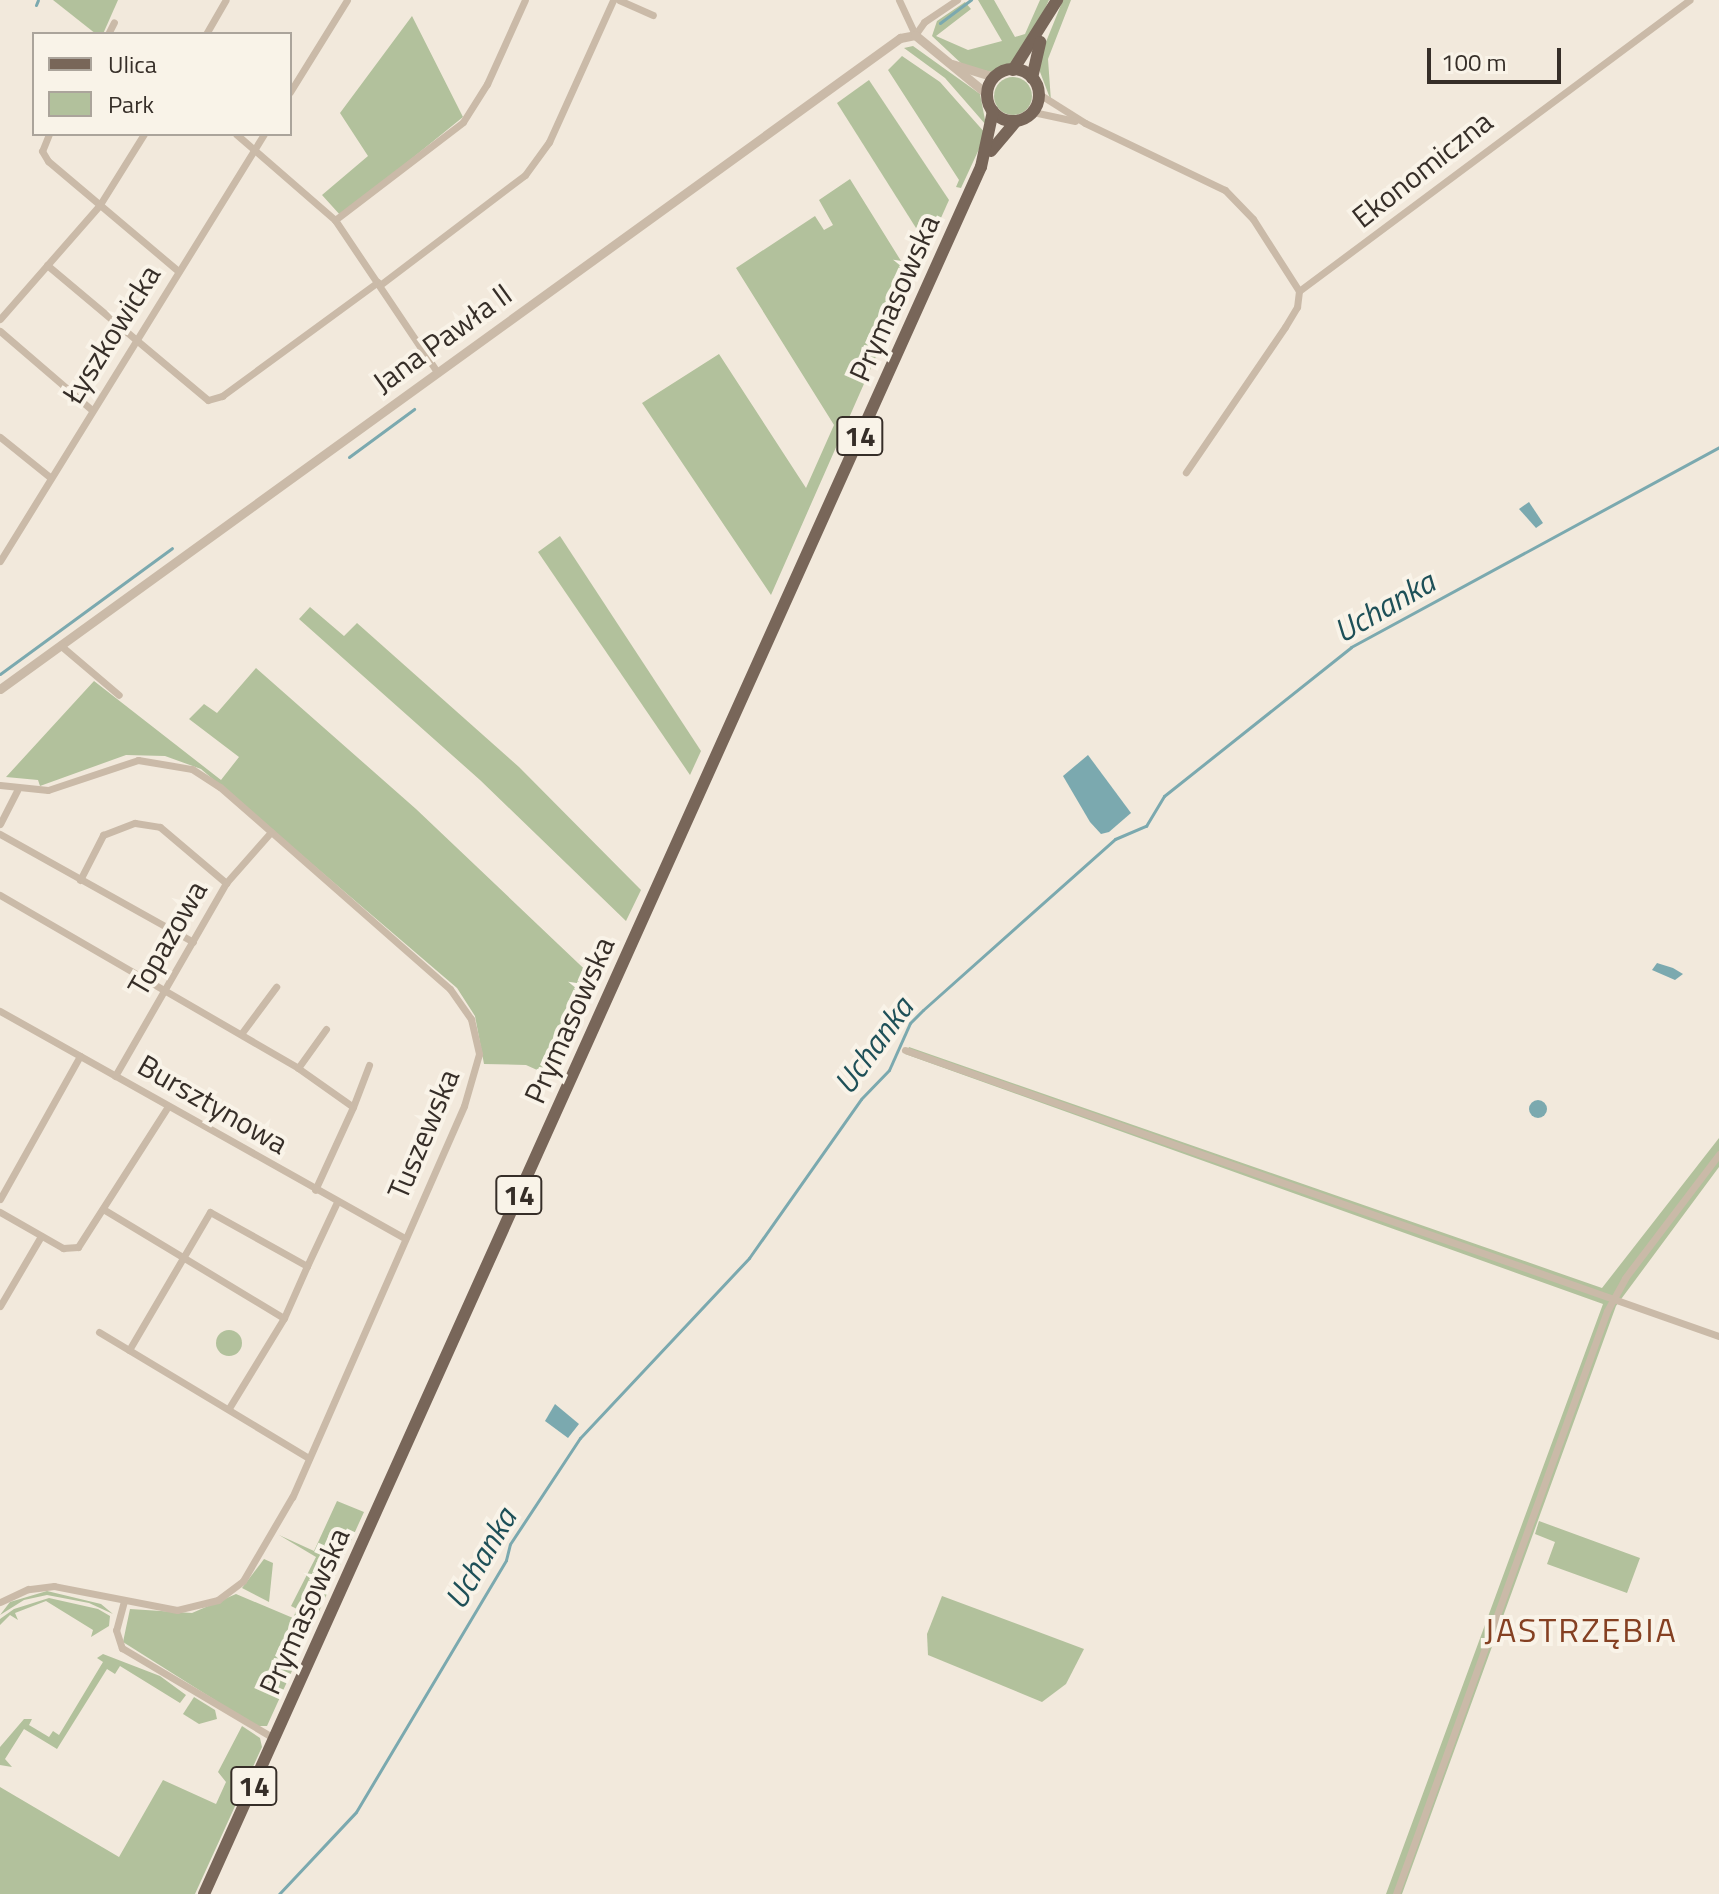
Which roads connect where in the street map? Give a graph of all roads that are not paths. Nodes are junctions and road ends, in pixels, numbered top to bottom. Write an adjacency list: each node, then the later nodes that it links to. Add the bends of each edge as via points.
1 (226, 0): 13 (street)
2 (347, 0): 19 (street)
3 (525, 0): 33 (street, via 487,84 463,122)
4 (616, 0): 9 (street); 36 (street, via 549,142 525,175)
5 (899, 0): 14 (street)
6 (957, 0): 14 (street, Jana Pawła II, via 924,22)
7 (1057, 0): 10 (main road)
8 (1690, 0): 37 (street, Ekonomiczna)
9 (653, 15)
10 (1048, 19): 16 (main road); 18 (main road)
11 (114, 22): 12 (street)
12 (109, 32)
13 (207, 32)
14 (915, 35): 15 (street); 41 (street, Jana Pawła II, via 900,38)
15 (946, 61): 17 (street); 20 (street)
16 (1013, 70): 17 (main road); 18 (main road)
17 (994, 77): 20 (main road)
18 (1032, 78): 21 (main road)
19 (292, 89)
20 (987, 94): 22 (main road)
21 (1039, 94): 23 (main road); 25 (street)
22 (993, 111): 24 (main road); 31 (main road, Prymasowska / 14)
23 (1033, 112): 24 (main road, 14); 25 (street)
24 (1016, 121): 31 (main road, Prymasowska / 14)
25 (1085, 123): 37 (street, via 1225,190 1253,219)
26 (48, 136): 32 (street, via 42,151)
27 (143, 136): 32 (street)
28 (239, 136): 30 (street)
29 (263, 136): 30 (street, Łyszkowicka)
30 (255, 149): 33 (street); 35 (street, Łyszkowicka)
31 (981, 167): 91 (main road, Prymasowska / 14)
32 (99, 206): 34 (street); 35 (street)
33 (335, 220): 36 (street)
34 (47, 265): 38 (street); 40 (street)
35 (178, 271): 40 (street, Łyszkowicka)
36 (379, 283): 40 (street, via 222,396 208,400); 41 (street)
37 (1299, 291): 44 (street, via 1285,327)
38 (0, 319)
39 (0, 331): 42 (street)
40 (134, 342): 42 (street, Łyszkowicka)
41 (438, 373): 47 (street, Jana Pawła II)
42 (92, 410): 45 (street, Łyszkowicka)
43 (0, 437): 45 (street)
44 (1186, 472)
45 (51, 478): 46 (street, Łyszkowicka)
46 (0, 561)
47 (60, 645): 48 (street, Jana Pawła II); 49 (street)
48 (0, 689)
49 (119, 695)
50 (0, 785): 51 (street, Tuszewska)
51 (17, 790): 52 (street); 53 (street, Tuszewska, via 48,790 128,762 164,761 207,778)
52 (0, 824)
53 (271, 832): 56 (street, Topazowa); 78 (street, Tuszewska, via 450,989 476,1035 479,1054 472,1086)
54 (0, 834): 55 (street)
55 (80, 880): 56 (street, via 103,835 135,823 160,827); 58 (street)
56 (226, 883): 58 (street, Topazowa)
57 (0, 895): 60 (street)
58 (193, 942): 60 (street, Topazowa)
59 (276, 987): 63 (street)
60 (165, 990): 63 (street); 68 (street, Topazowa)
61 (0, 1011): 65 (street, Bursztynowa)
62 (326, 1029): 67 (street)
63 (241, 1034): 67 (street)
64 (905, 1050): 81 (street)
65 (80, 1056): 68 (street, Bursztynowa); 73 (street)
66 (369, 1065): 70 (street)
67 (298, 1068): 70 (street)
68 (115, 1076): 69 (street, Bursztynowa)
69 (168, 1106): 72 (street, Bursztynowa); 75 (street)
70 (353, 1107): 72 (street)
71 (1719, 1154): 81 (street)
72 (315, 1190): 74 (street, Bursztynowa)
73 (0, 1199)
74 (335, 1205): 78 (street, Bursztynowa); 80 (street)
75 (103, 1209): 77 (street, via 78,1247 63,1248); 79 (street)
76 (0, 1212): 77 (street)
77 (41, 1236): 82 (street)
78 (404, 1238): 88 (street, Tuszewska)
79 (184, 1257): 80 (street, via 210,1212); 83 (street); 86 (street)
80 (307, 1266): 83 (street)
81 (1613, 1298): 85 (street); 93 (street)
82 (0, 1306)
83 (284, 1318): 87 (street)
84 (99, 1332): 86 (street)
85 (1719, 1336)
86 (129, 1350): 87 (street)
87 (229, 1408): 88 (street)
88 (309, 1458): 90 (street, Tuszewska, via 266,1547 231,1591 204,1605 177,1610)
89 (1, 1599): 90 (street, Tuszewska, via 54,1586)
90 (124, 1601): 91 (street, via 116,1630 124,1650)
91 (275, 1739): 92 (main road, Prymasowska / 14)
92 (204, 1894)
93 (1396, 1894)

